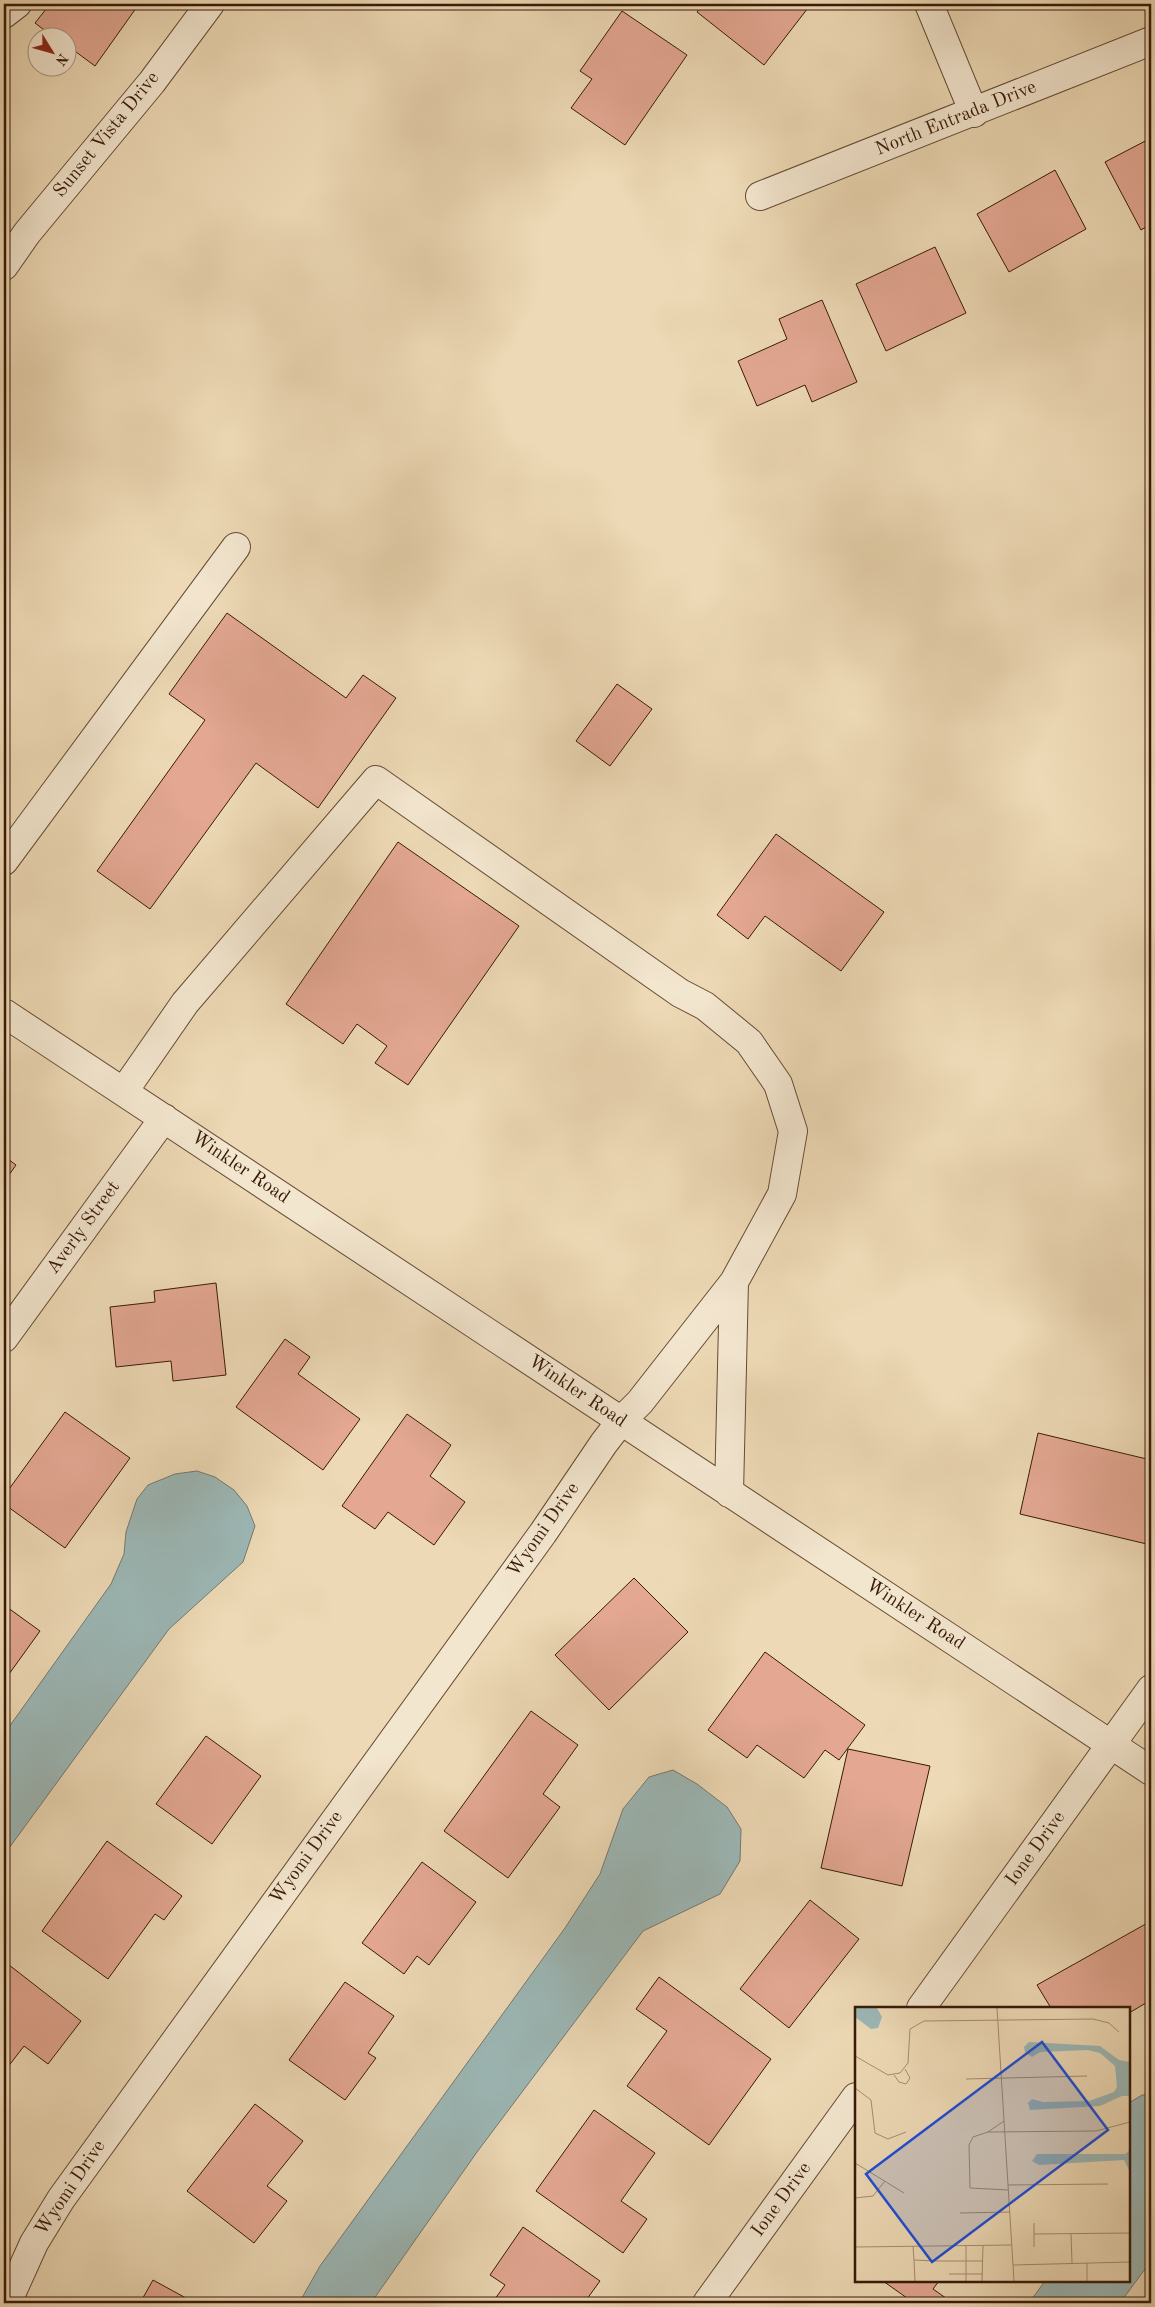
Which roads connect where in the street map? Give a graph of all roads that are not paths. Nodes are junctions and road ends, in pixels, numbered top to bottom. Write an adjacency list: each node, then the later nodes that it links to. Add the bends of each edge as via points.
1 (17, 4): 4 (street)
2 (210, 4): 8 (street, Sunset Vista Drive, via 152,82 28,232)
3 (929, 4): 6 (street)
4 (4, 14)
5 (1151, 41): 6 (street, North Entrada Drive)
6 (974, 113): 7 (street, North Entrada Drive)
7 (760, 196)
8 (4, 266)
9 (236, 547): 10 (street)
10 (4, 861)
11 (4, 1013): 12 (street, Winkler Road)
12 (124, 1091): 13 (street, Winkler Road); 14 (street, Wyomi Drive, via 185,1003 376,780 680,993 705,1006 749,1042 778,1084 793,1131 782,1194)
13 (164, 1118): 15 (street, Averly Street); 16 (street, Winkler Road)
14 (734, 1282): 16 (street, Wyomi Drive, via 640,1402); 17 (street)
15 (4, 1338)
16 (621, 1421): 17 (street, Winkler Road); 23 (street, Wyomi Drive, via 538,1541 61,2198 34,2243)
17 (729, 1493): 19 (street, Winkler Road)
18 (1151, 1689): 19 (street, Ione Drive)
19 (1111, 1745): 20 (street, Winkler Road); 21 (street, Ione Drive)
20 (1151, 1771)
21 (921, 2007)
22 (855, 2098): 24 (street, Ione Drive)
23 (7, 2303)
24 (707, 2303)

